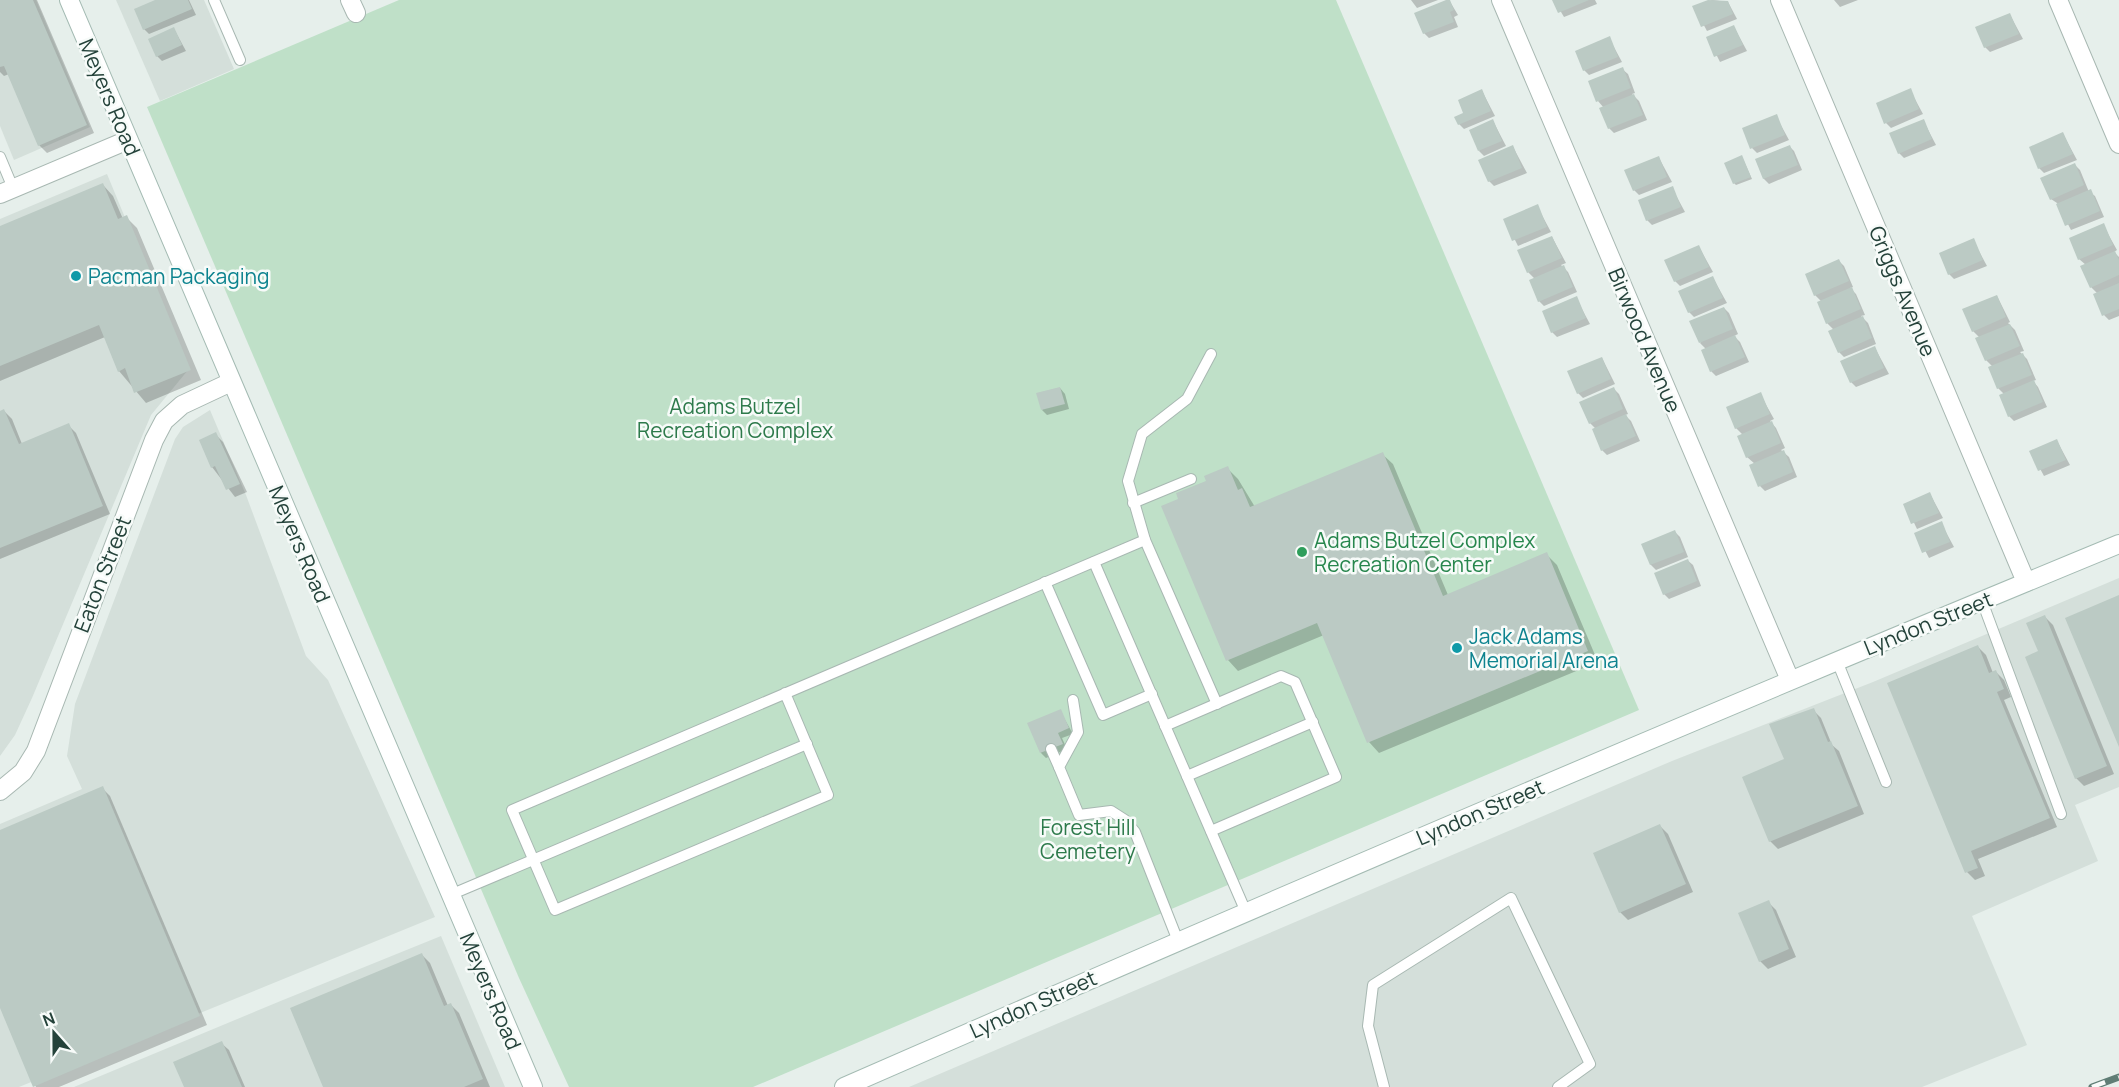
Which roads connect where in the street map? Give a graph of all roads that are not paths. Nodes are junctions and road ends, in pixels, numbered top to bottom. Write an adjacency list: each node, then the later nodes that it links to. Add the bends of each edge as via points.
1 (69, 0): 7 (street, Meyers Road)
2 (214, 0): 6 (lane)
3 (1500, 0): 22 (street, Birwood Avenue)
4 (1780, 0): 19 (street, Griggs Avenue)
5 (2058, 0): 8 (street)
6 (240, 60)
7 (128, 140): 10 (street); 12 (street, Meyers Road)
8 (2119, 144)
9 (0, 157): 10 (lane)
10 (7, 191)
11 (1211, 354): 14 (lane, via 1187,399 1142,434 1128,481)
12 (231, 382): 34 (street, Eaton Street, via 182,405 164,421 142,467 36,752 23,772); 38 (street, Meyers Road)
13 (1191, 479): 14 (lane)
14 (1133, 503): 15 (lane)
15 (1145, 540): 17 (lane); 26 (lane)
16 (2119, 544): 19 (street, Lyndon Street)
17 (1094, 562): 18 (lane); 24 (lane)
18 (1045, 582): 23 (lane); 24 (lane, via 1103,715)
19 (2026, 582): 20 (street, Lyndon Street)
20 (1982, 601): 21 (street, Lyndon Street); 35 (lane)
21 (1837, 661): 22 (street, Lyndon Street); 33 (lane)
22 (1790, 680): 39 (street, Lyndon Street)
23 (785, 693): 29 (lane); 37 (lane, via 512,810)
24 (1152, 694): 28 (lane)
25 (1073, 700): 31 (lane, via 1078,732)
26 (1217, 704): 27 (lane, via 1281,676 1295,682); 28 (lane)
27 (1313, 722): 32 (lane); 36 (lane, via 1336,777)
28 (1165, 726): 32 (lane)
29 (807, 744): 37 (lane); 37 (lane, via 828,795 577,901 555,910)
30 (1051, 749): 31 (lane)
31 (1059, 767): 40 (lane, via 1079,815 1111,811 1135,832)
32 (1187, 776): 36 (lane)
33 (1886, 782)
34 (0, 791)
35 (2061, 814)
36 (1211, 831): 39 (lane)
37 (533, 859): 38 (lane)
38 (450, 895): 41 (street, Meyers Road)
39 (1246, 912): 40 (street, Lyndon Street)
40 (1178, 941): 42 (street, Lyndon Street)
41 (533, 1087)
42 (844, 1087)
43 (1384, 1087): 44 (lane, via 1368,1026 1373,985 1511,898 1590,1064)
44 (1557, 1087)

